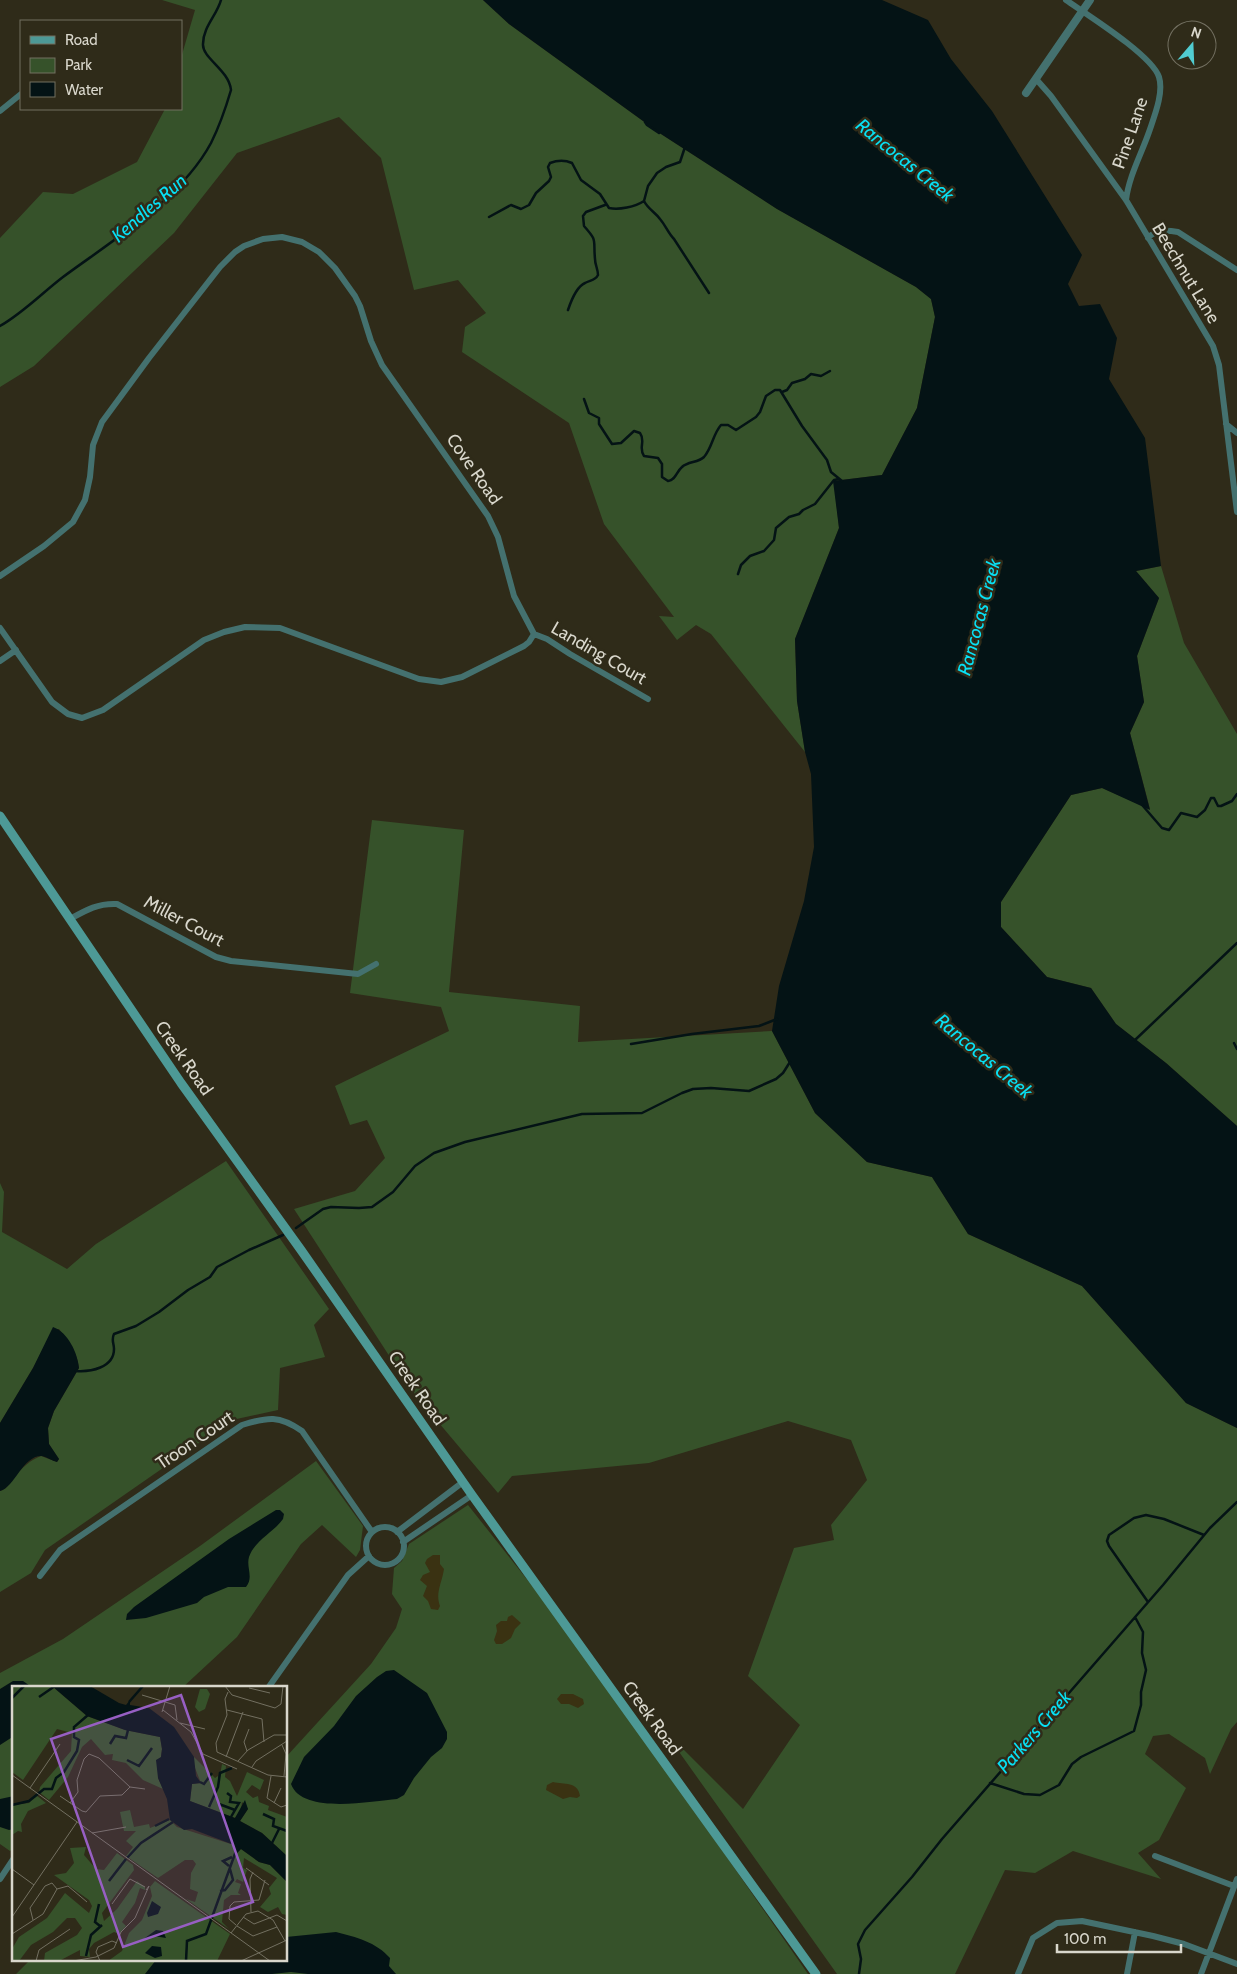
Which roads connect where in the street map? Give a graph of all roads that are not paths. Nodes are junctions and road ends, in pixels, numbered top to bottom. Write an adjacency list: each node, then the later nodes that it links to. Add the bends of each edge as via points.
1 (1066, 0): 3 (street, Pine Lane)
2 (1090, 0): 3 (street)
3 (1082, 11): 4 (street); 8 (street, Pine Lane, via 1135,51 1159,76 1158,104 1128,185)
4 (1036, 79): 5 (street); 8 (street, Beechnut Lane)
5 (1026, 93)
6 (20, 95): 7 (street)
7 (0, 111)
8 (1126, 200): 9 (street, Beechnut Lane)
9 (1148, 238): 10 (street, via 1158,231 1178,232); 11 (street, Beechnut Lane, via 1213,346 1219,365)
10 (1237, 270)
11 (1226, 424): 12 (street); 13 (street, Beechnut Lane)
12 (1237, 433)
13 (1237, 512)
14 (0, 576): 16 (street, Cove Road, via 73,522 84,500 93,445 102,422 220,267 244,246 282,237 302,242 319,252 355,296 382,365 488,516 498,536 514,596)
15 (0, 628): 17 (street)
16 (534, 634): 17 (street, via 519,648 462,677 441,682 419,679 280,628 246,626 204,640 103,710 82,718 68,714 52,702); 19 (street, Landing Court)
17 (16, 650): 18 (street)
18 (0, 661)
19 (648, 699)
20 (0, 816): 21 (main road, Creek Road)
21 (70, 919): 22 (street, Miller Court, via 94,906 117,904 216,957 231,961 358,974); 23 (main road, Creek Road)
22 (376, 964)
23 (463, 1482): 24 (main road, Creek Road); 26 (street)
24 (472, 1495): 27 (street); 39 (main road, Creek Road)
25 (372, 1532): 26 (street, via 383,1527); 28 (street, via 366,1542); 29 (street, Troon Court, via 302,1431 290,1422 266,1418 242,1425 60,1550)
26 (397, 1532): 27 (street)
27 (403, 1542): 28 (street, via 402,1555 392,1563 380,1564)
28 (369, 1556): 30 (street, via 348,1575)
29 (40, 1576)
30 (269, 1686)
31 (1155, 1856): 35 (street)
32 (12, 1861): 34 (street)
33 (1237, 1878): 35 (street)
34 (0, 1879)
35 (1234, 1886): 37 (street)
36 (1135, 1932): 37 (street); 40 (street, via 1082,1921 1057,1923 1033,1938); 41 (street)
37 (1209, 1954): 38 (street); 42 (street)
38 (1237, 1964)
39 (816, 1974)
40 (1018, 1974)
41 (1127, 1974)
42 (1201, 1974)

